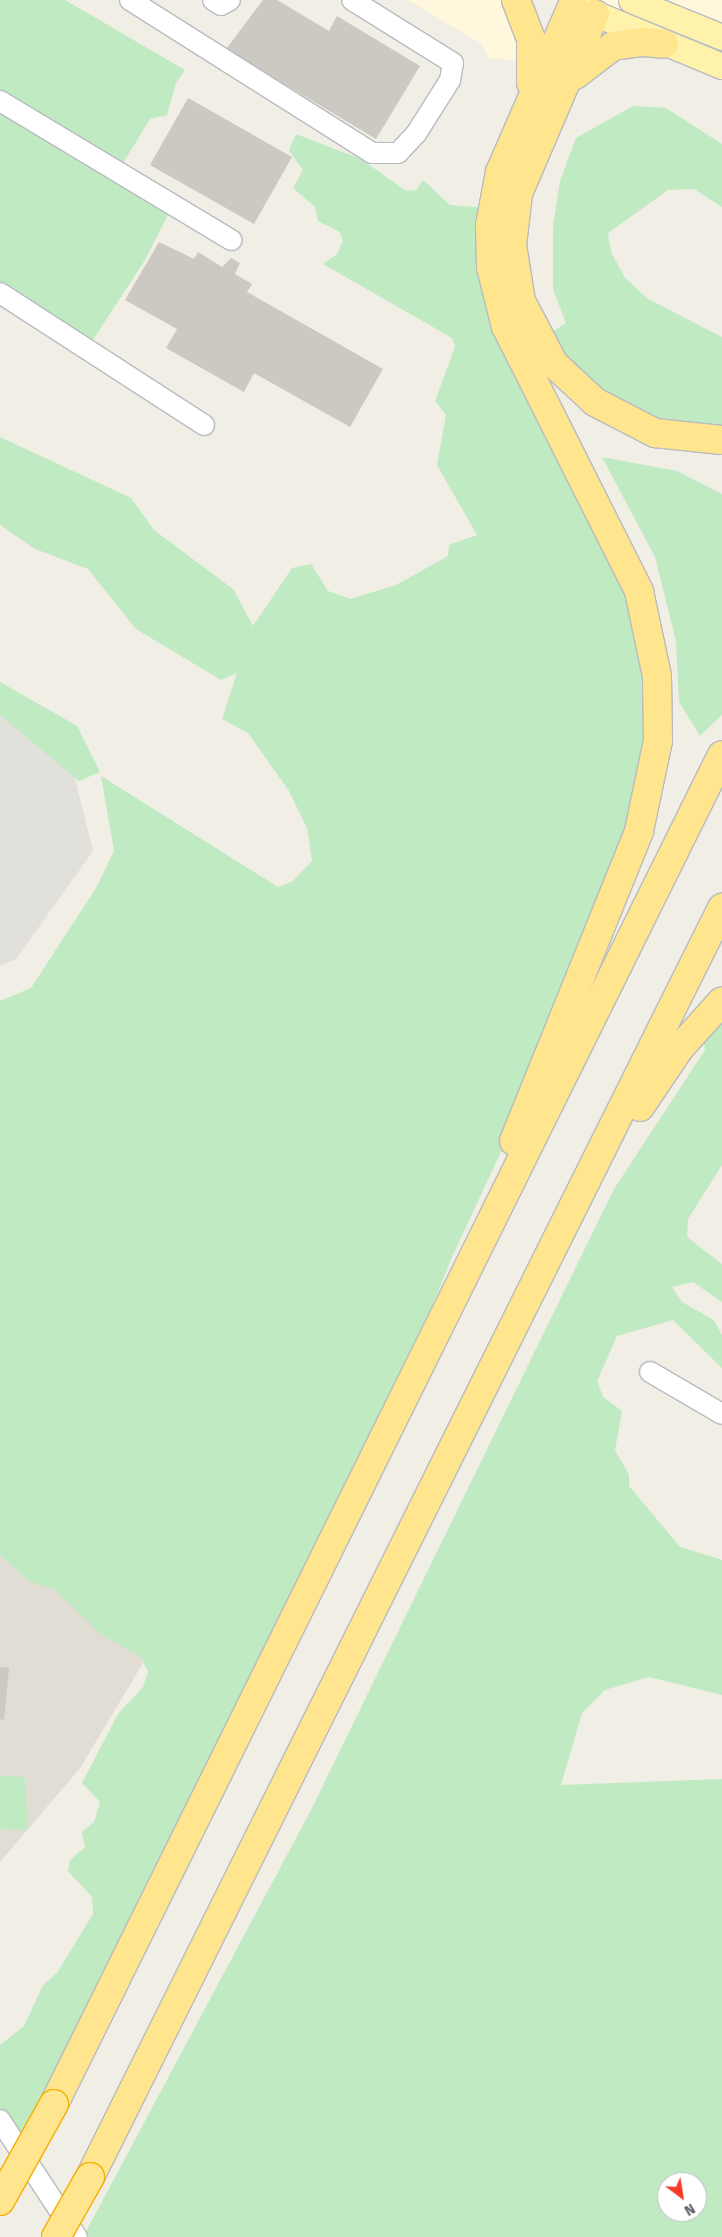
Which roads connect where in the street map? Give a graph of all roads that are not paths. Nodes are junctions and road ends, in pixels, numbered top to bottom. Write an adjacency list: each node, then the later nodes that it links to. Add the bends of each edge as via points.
1 (130, 0): 4 (street, via 372,152 398,153 416,134 450,80 453,63)
2 (213, 0): 3 (street, via 221,5)
3 (230, 0)
4 (352, 0)
5 (516, 0): 13 (highway, via 528,29 533,61)
6 (631, 0): 8 (main road)
7 (582, 4): 9 (main road); 11 (highway); 13 (highway)
8 (722, 37)
9 (664, 44): 10 (main road); 11 (highway, via 632,42 606,50 582,66)
10 (722, 66)
11 (564, 90): 17 (highway, via 528,165 514,210 513,263 528,319 554,364 606,410 655,432)
12 (0, 100): 14 (street)
13 (522, 119): 22 (highway, via 492,207 489,246 494,287 515,346 614,534 639,591 657,676 658,741 639,831 536,1084)
14 (232, 240)
15 (0, 293): 16 (street)
16 (204, 425)
17 (722, 440)
18 (722, 755): 22 (highway)
19 (722, 908): 21 (highway)
20 (722, 1001): 21 (highway, via 679,1049)
21 (568, 1218): 27 (highway, bridge, via 90,2177)
22 (467, 1271): 26 (highway, bridge, via 54,2104)
23 (650, 1372): 24 (street)
24 (722, 1414)
25 (0, 2120): 28 (street)
26 (0, 2201)
27 (56, 2237)
28 (77, 2237)

